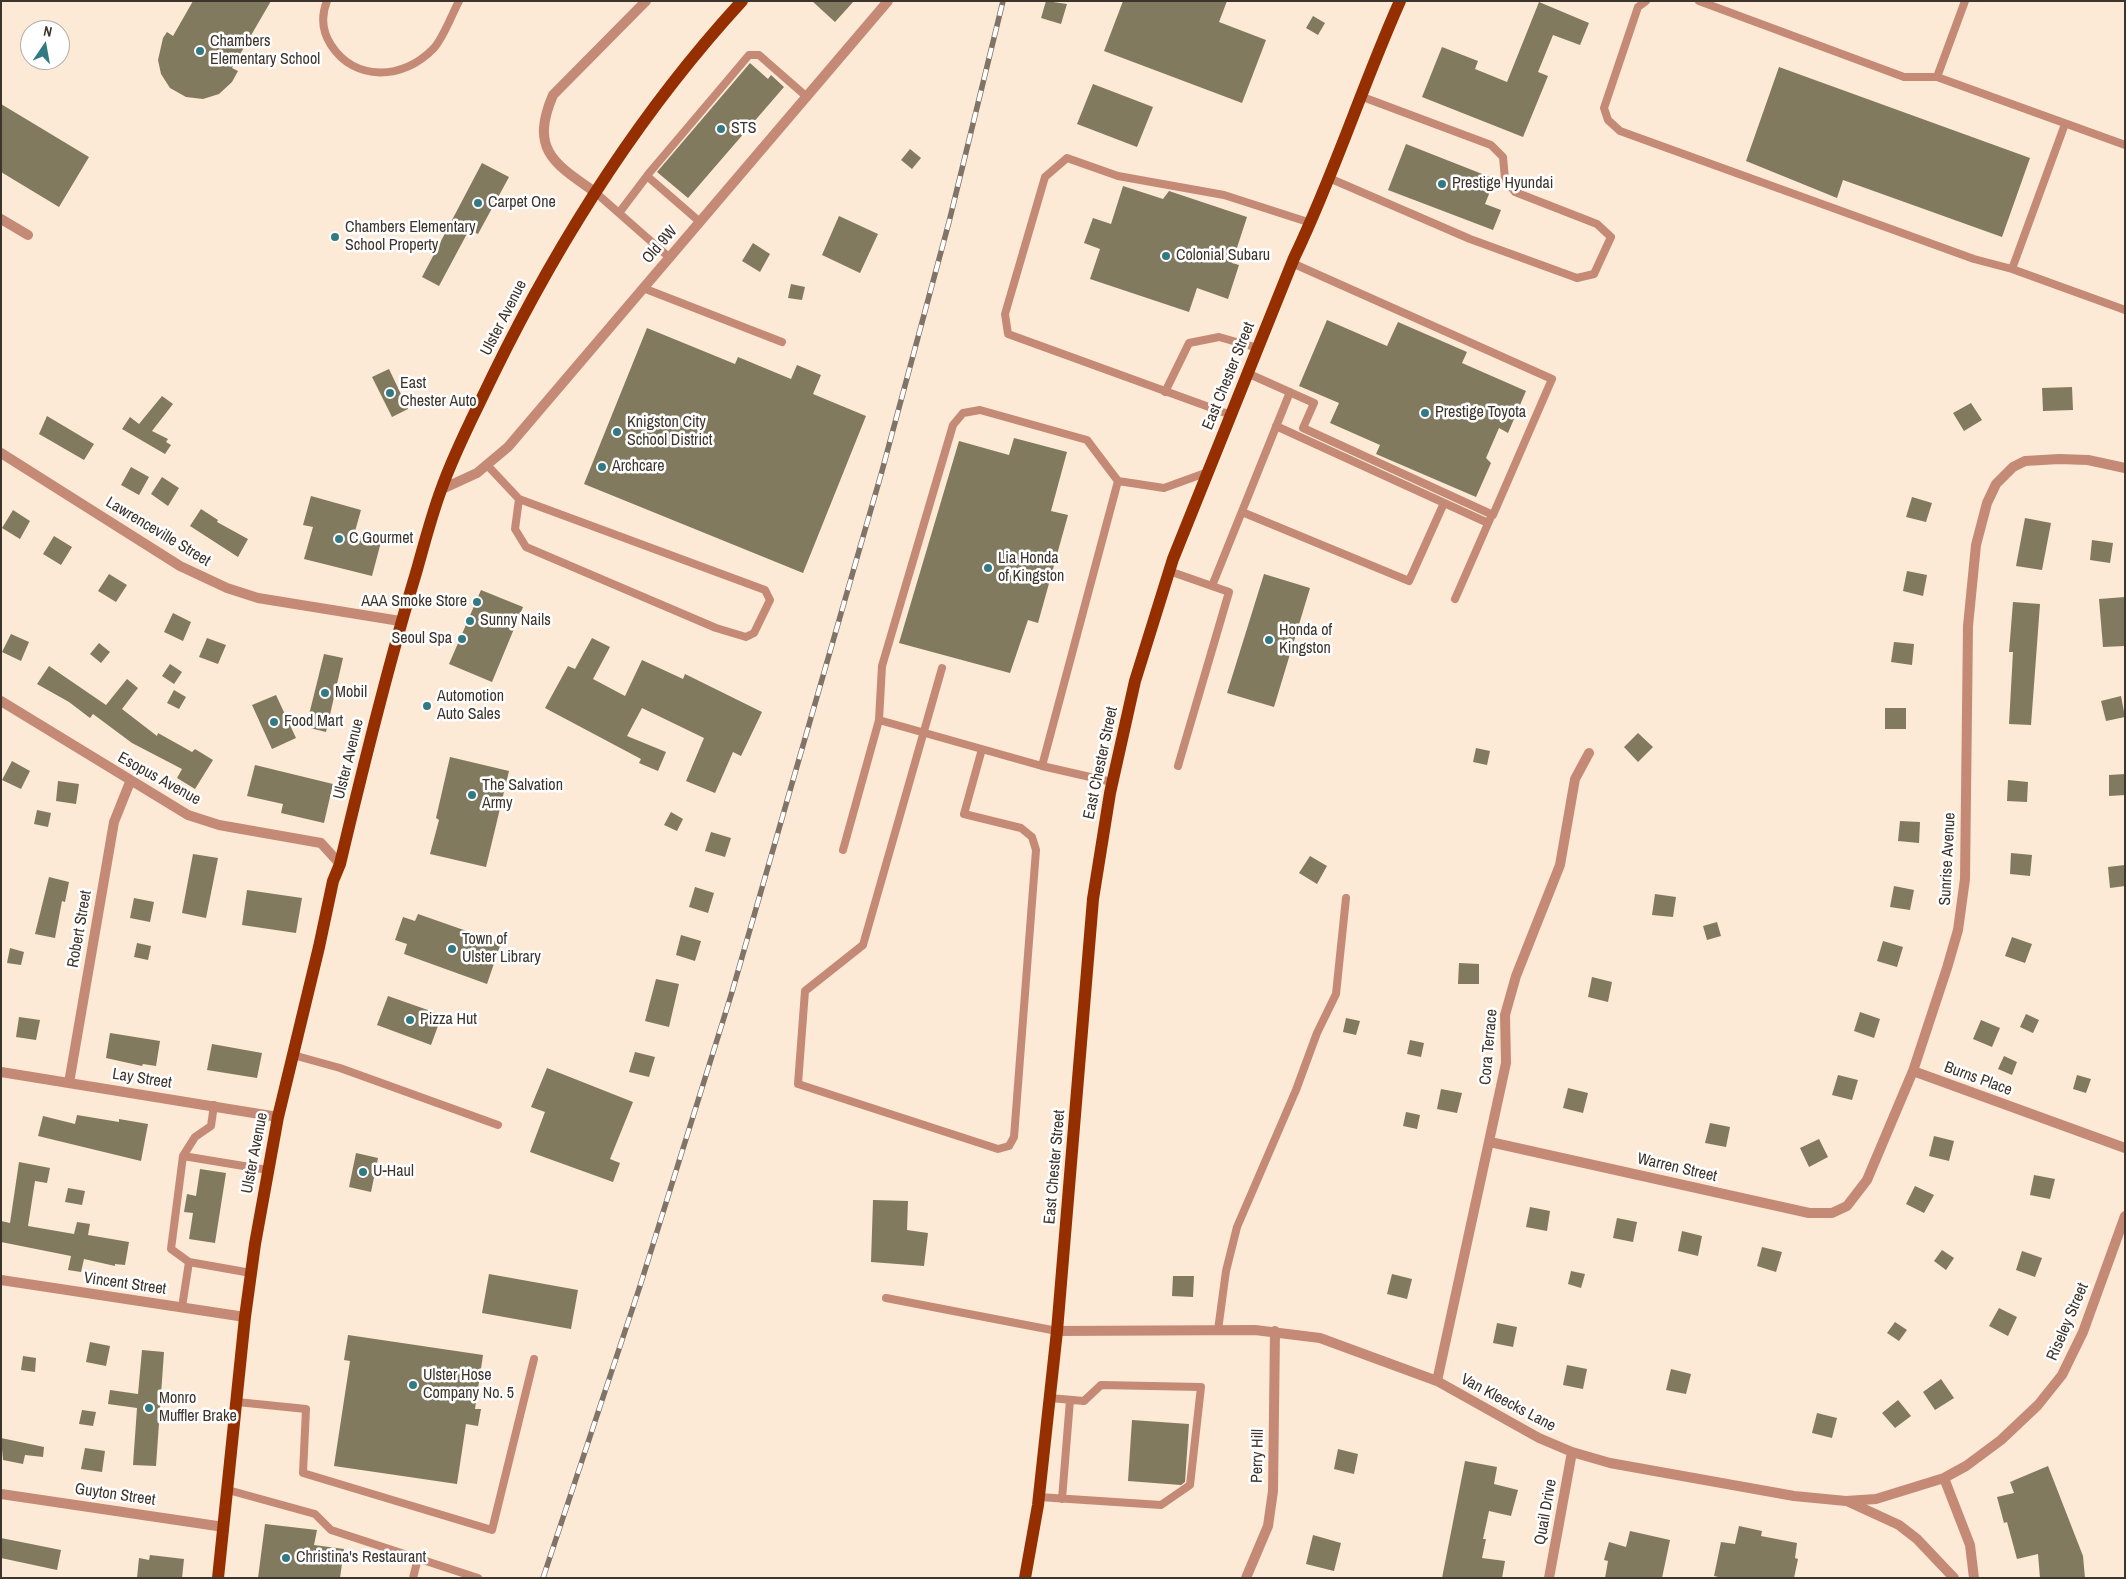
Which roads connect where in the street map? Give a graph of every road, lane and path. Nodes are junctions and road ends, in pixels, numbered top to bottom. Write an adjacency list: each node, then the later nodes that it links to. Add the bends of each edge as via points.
1 (327, 1): 2 (lane, via 324,35 340,58 354,68 369,72 405,69 434,48)
2 (459, 1)
3 (742, 1): 17 (main road, Ulster Avenue, via 652,109)
4 (888, 1): 12 (street, Old 9W)
5 (1400, 1): 11 (main road, East Chester Street)
6 (1646, 1): 25 (lane, via 1638,7 1604,108 1608,120 1620,131 1974,259)
7 (1699, 1): 10 (lane, via 1904,77)
8 (1965, 1): 10 (lane)
9 (640, 3): 17 (street, via 552,95 545,114 542,127 553,160)
10 (1937, 77): 13 (lane)
11 (1360, 96): 16 (main road, East Chester Street); 16 (lane, via 1492,145 1503,157 1504,179 1515,192 1597,224 1610,237 1594,274 1577,278 1470,239)
12 (807, 97): 15 (lane, via 759,55 749,55); 20 (street, Old 9W)
13 (2065, 124): 14 (lane); 25 (lane)
14 (2125, 145)
15 (647, 176): 18 (lane); 20 (lane)
16 (1329, 178): 21 (main road, East Chester Street)
17 (595, 192): 18 (lane); 40 (main road, Ulster Avenue, via 527,306)
18 (619, 213): 23 (lane)
19 (1, 219): 22 (street)
20 (700, 222): 23 (street, Old 9W)
21 (1311, 223): 24 (main road, East Chester Street); 31 (lane, via 1224,195 1118,176 1067,158 1045,177 1005,314 1008,334)
22 (28, 235)
23 (670, 258): 26 (street, Old 9W)
24 (1292, 264): 29 (main road, East Chester Street); 44 (lane, via 1552,379)
25 (2012, 269): 27 (lane)
26 (643, 288): 28 (lane); 36 (street, Old 9W, via 508,447)
27 (2125, 310)
28 (782, 342)
29 (1258, 348): 30 (main road, East Chester Street); 31 (lane, via 1220,337 1189,342)
30 (1247, 373): 32 (lane); 33 (main road, East Chester Street)
31 (1165, 392): 33 (lane)
32 (1290, 392): 34 (lane); 44 (lane, via 1314,403 1303,428)
33 (1230, 415): 38 (main road, East Chester Street)
34 (1276, 426): 42 (lane); 43 (lane)
35 (1, 453): 49 (street, Lawrenceville Street, via 180,566 227,588 258,598)
36 (488, 466): 40 (street, Old 9W); 41 (lane)
37 (2125, 468): 64 (street, Sunrise Avenue, via 2088,460 2025,461 2013,467 1996,484 1987,503 1976,545 1968,626 1965,879 1958,930 1948,968)
38 (1208, 472): 39 (lane, via 1164,488); 46 (main road, East Chester Street)
39 (1118, 481): 52 (lane, via 1087,440 980,410 964,413 953,425 882,666); 56 (lane)
40 (440, 490): 49 (main road, Ulster Avenue)
41 (519, 499): 41 (lane, via 515,528 526,548 716,628 746,637 754,633 770,600 765,590)
42 (1444, 502): 43 (lane, via 1409,581); 45 (lane)
43 (1242, 512): 47 (lane)
44 (1493, 515): 45 (lane)
45 (1488, 523): 48 (lane)
46 (1169, 571): 47 (lane); 59 (main road, East Chester Street, via 1135,681)
47 (1212, 586): 57 (lane, via 1229,592)
48 (1455, 600)
49 (400, 621): 61 (main road, Ulster Avenue)
50 (942, 668): 53 (lane)
51 (1, 701): 58 (street, Esopus Avenue)
52 (879, 720): 53 (lane); 60 (lane)
53 (924, 733): 54 (lane); 54 (lane, via 863,945 805,992 798,1084 998,1149 1008,1146 1014,1137 1036,850 1032,837 1021,828 964,814)
54 (982, 749): 56 (lane)
55 (1589, 753): 70 (street, Cora Terrace, via 1575,778 1560,865 1516,976 1505,1015 1506,1062)
56 (1042, 766): 59 (lane)
57 (1178, 766)
58 (130, 782): 61 (street, Esopus Avenue, via 188,815 219,825 321,843); 66 (street, Robert Street, via 114,822)
59 (1112, 782): 83 (main road, East Chester Street, via 1093,899)
60 (843, 850)
61 (340, 864): 63 (main road, Ulster Avenue, via 333,881)
62 (1346, 898): 82 (lane, via 1336,994 1237,1228 1226,1271)
63 (293, 1055): 68 (main road, Ulster Avenue); 69 (lane, via 340,1068)
64 (1912, 1070): 71 (street, Burns Place); 74 (street, Sunrise Avenue, via 1867,1180)
65 (1, 1072): 66 (street, Lay Street)
66 (69, 1083): 67 (street, Lay Street)
67 (214, 1105): 68 (street, Lay Street); 72 (lane, via 211,1126 195,1137)
68 (278, 1117): 73 (main road, Ulster Avenue)
69 (498, 1125)
70 (1490, 1142): 74 (street, Warren Street, via 1809,1213 1832,1213); 86 (street, Cora Terrace)
71 (2125, 1148)
72 (183, 1156): 73 (lane); 76 (lane, via 171,1249)
73 (268, 1170): 77 (main road, Ulster Avenue)
74 (1855, 1199)
75 (2125, 1216): 91 (street, Riseley Street, via 2083,1332 2062,1375 2038,1405 2001,1440)
76 (189, 1262): 77 (lane); 80 (lane)
77 (251, 1273): 81 (main road, Ulster Avenue)
78 (1, 1280): 80 (street, Vincent Street)
79 (886, 1298): 83 (lane)
80 (182, 1307): 81 (street, Vincent Street)
81 (245, 1317): 89 (main road, Ulster Avenue)
82 (1218, 1330): 83 (street, Van Kleecks Lane); 84 (street, Van Kleecks Lane)
83 (1057, 1331): 87 (main road, East Chester Street)
84 (1275, 1331): 86 (street, Van Kleecks Lane, via 1320,1338); 103 (street, Perry Hill, via 1273,1491 1268,1526)
85 (534, 1359): 89 (lane, via 492,1530 303,1474 306,1409)
86 (1437, 1381): 90 (street, Van Kleecks Lane, via 1539,1438)
87 (1050, 1398): 88 (lane); 94 (main road, East Chester Street)
88 (1070, 1400): 95 (lane); 95 (lane, via 1084,1401 1101,1385 1201,1388 1190,1485 1162,1505)
89 (237, 1402): 92 (main road, Ulster Avenue)
90 (1572, 1452): 96 (street, Van Kleecks Lane, via 1620,1465 1794,1496); 104 (street, Quail Drive)
91 (1944, 1478): 96 (street, Van Kleecks Lane, via 1876,1500); 106 (street, via 1970,1544)
92 (228, 1490): 97 (main road, Ulster Avenue); 98 (lane, via 315,1514 331,1530)
93 (1, 1494): 97 (street, Guyton Street)
94 (1039, 1497): 95 (lane); 102 (main road, East Chester Street)
95 (1062, 1499)
96 (1846, 1501): 105 (street, via 1899,1525)
97 (224, 1527): 99 (main road, Ulster Avenue)
98 (418, 1558): 100 (lane); 101 (lane)
99 (218, 1578)
100 (413, 1578)
101 (478, 1578)
102 (1025, 1578)
103 (1246, 1578)
104 (1549, 1578)
105 (1954, 1578)
106 (1974, 1578)

